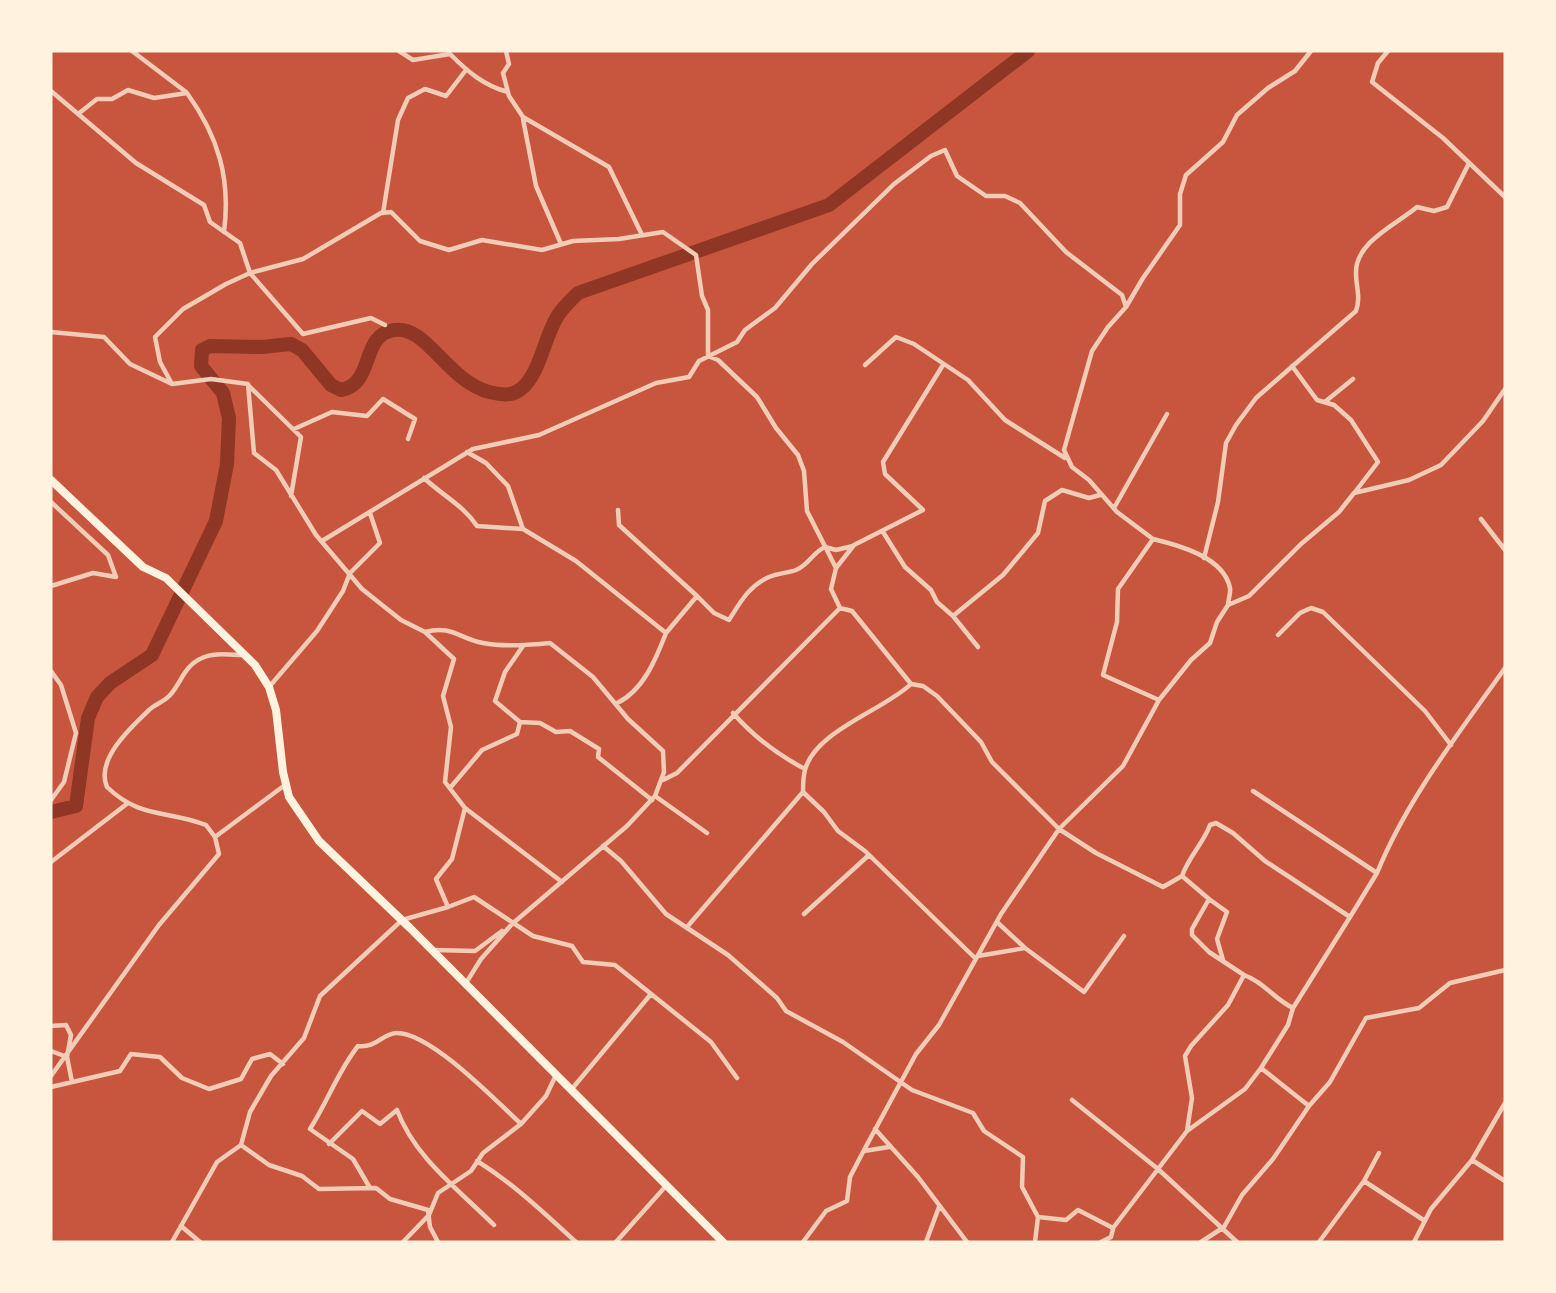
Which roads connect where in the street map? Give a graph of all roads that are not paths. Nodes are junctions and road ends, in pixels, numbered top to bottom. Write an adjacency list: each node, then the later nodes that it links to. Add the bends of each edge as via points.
1 (132, 51): 9 (street)
2 (399, 51): 6 (street, via 413,60 450,54)
3 (506, 51): 8 (street, via 509,64 503,73)
4 (1311, 51): 19 (street, via 1296,71 1237,115 1223,142 1186,175 1180,194 1180,225)
5 (1388, 51): 12 (street, via 1378,63 1373,82)
6 (466, 69): 8 (street, via 493,88); 14 (street, via 446,96 425,89 408,98 398,120)
7 (51, 91): 10 (street)
8 (508, 92): 11 (street)
9 (187, 93): 10 (street, via 154,98 128,90 112,99 97,99); 15 (street, via 220,150 226,183)
10 (78, 114): 15 (street, via 136,163 204,205 210,222)
11 (523, 117): 16 (street, via 608,167); 17 (street, via 536,186)
12 (1469, 163): 13 (street); 25 (street, via 1447,206 1434,211 1417,206 1369,243 1355,271 1360,300 1356,311)
13 (1505, 197)
14 (383, 213): 17 (street, via 391,212 420,241 449,250 482,240 542,250); 18 (street, via 303,259)
15 (224, 232): 18 (street, via 240,243)
16 (642, 234): 17 (street); 22 (street, via 663,232 696,255 708,310)
17 (561, 244)
18 (250, 273): 20 (street, via 303,334 371,318); 27 (street, via 183,309 155,337 160,362)
19 (1126, 307): 22 (street, via 1122,295 1066,252 1020,203 1005,196 986,196 957,176 945,150 885,192 737,342); 35 (street, via 1092,351 1063,450)
20 (385, 325)
21 (51, 332): 27 (street, via 104,337 130,363)
22 (708, 356): 34 (street, via 689,377 656,383 539,435); 51 (street, via 757,397 798,455 807,511)
23 (865, 365): 24 (street, via 895,337 914,344)
24 (943, 365): 35 (street, via 968,380 1005,420); 47 (street, via 883,462 885,474 923,510)
25 (1292, 366): 30 (street, via 1317,400); 53 (street, via 1256,398 1226,443)
26 (1353, 379): 30 (street)
27 (172, 384): 28 (street, via 211,379)
28 (248, 384): 32 (street); 40 (street, via 254,453 276,470)
29 (1505, 389): 38 (street, via 1483,421 1441,465 1409,480)
30 (1326, 401): 38 (street, via 1351,419 1378,462)
31 (1167, 414): 42 (street)
32 (295, 429): 33 (street, via 332,412 367,416 383,399 415,418); 40 (street, via 301,437)
33 (408, 439)
34 (467, 452): 36 (street); 46 (street, via 486,463 508,486)
35 (1065, 458): 39 (street)
36 (424, 478): 44 (street); 46 (street, via 467,511 477,526)
37 (51, 480): 66 (highway, via 143,567 166,579)
38 (1354, 493): 58 (street, via 1249,596)
39 (1100, 495): 42 (street); 60 (street, via 1089,498 1062,490 1045,501 1038,533 1003,575)
40 (291, 497): 49 (street)
41 (51, 502): 56 (street, via 108,555 116,577 93,573)
42 (1114, 508): 48 (street)
43 (618, 510): 57 (street, via 619,525)
44 (370, 513): 49 (street); 55 (street, via 380,543)
45 (1481, 519): 52 (street)
46 (523, 529): 62 (street, via 576,561)
47 (883, 532): 50 (street); 60 (street, via 905,568)
48 (1153, 539): 53 (street); 71 (street, via 1118,589 1117,622 1103,675)
49 (322, 541): 55 (street)
50 (855, 545): 51 (street, via 836,550); 54 (street)
51 (825, 547): 54 (street); 57 (street, via 797,570 771,576 748,590 729,620)
52 (1505, 550)
53 (1204, 558): 58 (street, via 1221,571 1230,588)
54 (836, 568): 59 (street, via 831,589)
55 (350, 573): 61 (street, via 362,589 401,620); 70 (street, via 317,631)
56 (51, 586)
57 (697, 596): 62 (street)
58 (1228, 605): 71 (street, via 1210,643)
59 (841, 608): 69 (street, via 852,611); 73 (street)
60 (953, 616): 65 (street)
61 (425, 632): 64 (street, via 442,627 482,643); 79 (street, via 454,659 443,696 451,727 445,782)
62 (666, 633): 72 (street, via 646,675 630,697)
63 (1278, 635): 75 (street, via 1300,613 1311,608 1323,612 1425,711)
64 (524, 645): 72 (street, via 550,643); 74 (street, via 505,672 495,701)
65 (978, 647)
66 (247, 655): 70 (highway); 84 (street, via 209,656 194,663 181,674 169,696 118,745 105,767 104,781)
67 (1505, 668): 75 (street)
68 (51, 671): 83 (street, via 61,685 76,733 64,782)
69 (911, 684): 76 (street, via 845,727 815,753); 86 (street, via 937,696 981,742 992,762)
70 (269, 687): 78 (highway, via 279,724)
71 (1159, 700): 86 (street, via 1123,766)
72 (617, 703): 77 (street, via 663,751)
73 (733, 713): 76 (street, via 752,734); 77 (street, via 677,773)
74 (520, 722): 79 (street, via 517,734 482,750); 82 (street, via 570,731 599,749 598,757)
75 (1451, 745): 92 (street, via 1391,840)
76 (805, 769): 81 (street)
77 (662, 781): 82 (street)
78 (285, 785): 88 (street); 99 (highway, via 294,807 319,841)
79 (450, 788): 85 (street)
80 (1253, 791): 92 (street)
81 (803, 792): 90 (street, via 838,831); 102 (street)
82 (653, 798): 87 (street); 89 (street)
83 (51, 800)
84 (128, 803): 88 (street, via 206,825); 91 (street)
85 (465, 808): 94 (street); 96 (street, via 452,859 436,879)
86 (1059, 829): 93 (street, via 1163,887); 100 (street)
87 (707, 833)
88 (215, 837): 115 (street, via 219,854 159,925)
89 (603, 846): 94 (street); 102 (street, via 666,914)
90 (869, 855): 97 (street); 106 (street)
91 (51, 862)
92 (1377, 873): 98 (street)
93 (1182, 876): 95 (street); 98 (street, via 1192,852 1216,823)
94 (562, 882): 101 (street)
95 (1209, 899): 107 (street, via 1227,912 1217,939); 107 (street, via 1192,935)
96 (448, 908): 99 (street); 101 (street, via 474,897)
97 (804, 914)
98 (1350, 917): 112 (street)
99 (402, 920): 105 (highway); 116 (street, via 320,996 304,1038)
100 (997, 922): 104 (street); 106 (street)
101 (512, 924): 105 (street, via 475,951); 110 (street); 111 (street, via 533,936 572,946 583,962 615,965)
102 (687, 927): 122 (street, via 728,955 786,1011 843,1042)
103 (1124, 936): 104 (street, via 1084,992)
104 (1025, 948): 106 (street)
105 (432, 950): 110 (highway)
106 (977, 958): 122 (street)
107 (1223, 960): 109 (street)
108 (1505, 970): 127 (street, via 1450,983 1419,1009 1366,1018 1331,1082)
109 (1244, 975): 112 (street); 130 (street, via 1228,1005 1185,1056 1192,1098)
110 (465, 984): 118 (highway)
111 (651, 994): 120 (street, via 711,1042); 124 (street)
112 (1293, 1008): 117 (street, via 1288,1025)
113 (51, 1026): 115 (street, via 66,1025 71,1035)
114 (51, 1051): 115 (street)
115 (67, 1057): 119 (street); 121 (street)
116 (283, 1064): 121 (street, via 270,1054 252,1059 241,1079 209,1089 182,1078 160,1057 131,1054 120,1071); 132 (street, via 250,1112)
117 (1261, 1068): 127 (street); 130 (street, via 1245,1089)
118 (556, 1075): 124 (highway); 128 (street, via 546,1096)
119 (51, 1076)
120 (737, 1078)
121 (72, 1082): 123 (street)
122 (902, 1083): 129 (street); 146 (street, via 973,1113 984,1130 1023,1157 1022,1187)
123 (51, 1087)
124 (571, 1091): 142 (highway)
125 (1072, 1100): 138 (street)
126 (1505, 1103): 136 (street)
127 (1309, 1106): 150 (street, via 1242,1195)
128 (522, 1124): 131 (street, via 416,1036 394,1033 371,1047 358,1046 341,1067 329,1099 310,1129); 137 (street)
129 (875, 1129): 133 (street); 134 (street)
130 (1187, 1132): 138 (street)
131 (329, 1144): 141 (street, via 362,1111 380,1124 397,1110 406,1133 437,1174); 143 (street, via 353,1158)
132 (241, 1145): 143 (street, via 320,1189); 149 (street, via 218,1162)
133 (890, 1147): 134 (street); 144 (street)
134 (863, 1152): 159 (street, via 850,1177 848,1201 826,1211)
135 (1379, 1153): 139 (street)
136 (1472, 1160): 140 (street); 147 (street)
137 (477, 1161): 141 (street, via 471,1171); 156 (street, via 513,1183)
138 (1158, 1169): 150 (street); 151 (street)
139 (1364, 1181): 147 (street); 166 (street)
140 (1505, 1181)
141 (451, 1184): 145 (street, via 438,1193); 148 (street)
142 (665, 1187): 157 (street); 158 (highway)
143 (370, 1188): 145 (street, via 428,1210)
144 (939, 1206): 160 (street); 161 (street)
145 (429, 1215): 154 (street); 155 (street)
146 (1038, 1217): 151 (street, via 1066,1220 1078,1210); 162 (street)
147 (1425, 1221): 167 (street)
148 (494, 1225)
149 (181, 1226): 152 (street); 153 (street)
150 (1224, 1227): 164 (street); 165 (street)
151 (1113, 1228): 163 (street, via 1111,1237)
152 (172, 1242)
153 (200, 1242)
154 (403, 1242)
155 (438, 1242)
156 (576, 1242)
157 (616, 1242)
158 (723, 1242)
159 (803, 1242)
160 (926, 1242)
161 (967, 1242)
162 (1035, 1242)
163 (1101, 1242)
164 (1201, 1242)
165 (1237, 1242)
166 (1319, 1242)
167 (1414, 1242)

